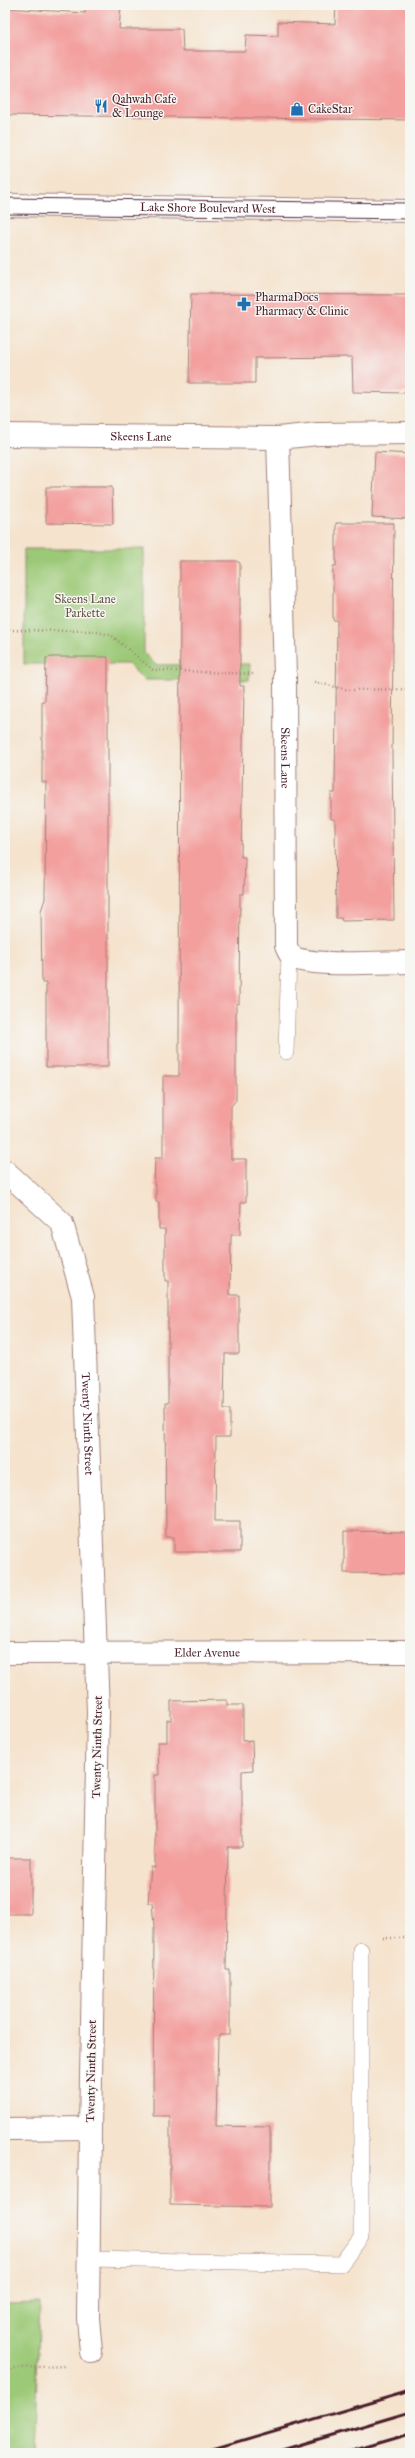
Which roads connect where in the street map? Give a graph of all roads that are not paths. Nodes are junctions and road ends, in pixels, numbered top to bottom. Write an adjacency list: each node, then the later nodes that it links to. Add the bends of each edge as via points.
1 (5, 205): 2 (street, Lake Shore Boulevard West)
2 (410, 211)
3 (410, 433): 5 (street, Skeens Lane, via 318,434)
4 (5, 435): 5 (street, Skeens Lane)
5 (278, 438): 6 (street, Skeens Lane, via 285,675 285,927)
6 (289, 954): 7 (street, via 314,962); 8 (lane)
7 (410, 962)
8 (286, 1052)
9 (5, 1171): 12 (street, Twenty Ninth Street, via 62,1223 83,1297)
10 (410, 1652): 12 (street, Elder Avenue)
11 (5, 1654): 12 (street, Elder Avenue)
12 (96, 1655): 14 (street, Twenty Ninth Street, via 98,1712)
13 (361, 1950): 16 (lane, via 361,2237 341,2264)
14 (90, 2128): 15 (street); 16 (street, Twenty Ninth Street)
15 (5, 2129)
16 (89, 2259): 17 (street, Twenty Ninth Street, via 88,2318)
17 (91, 2352)

